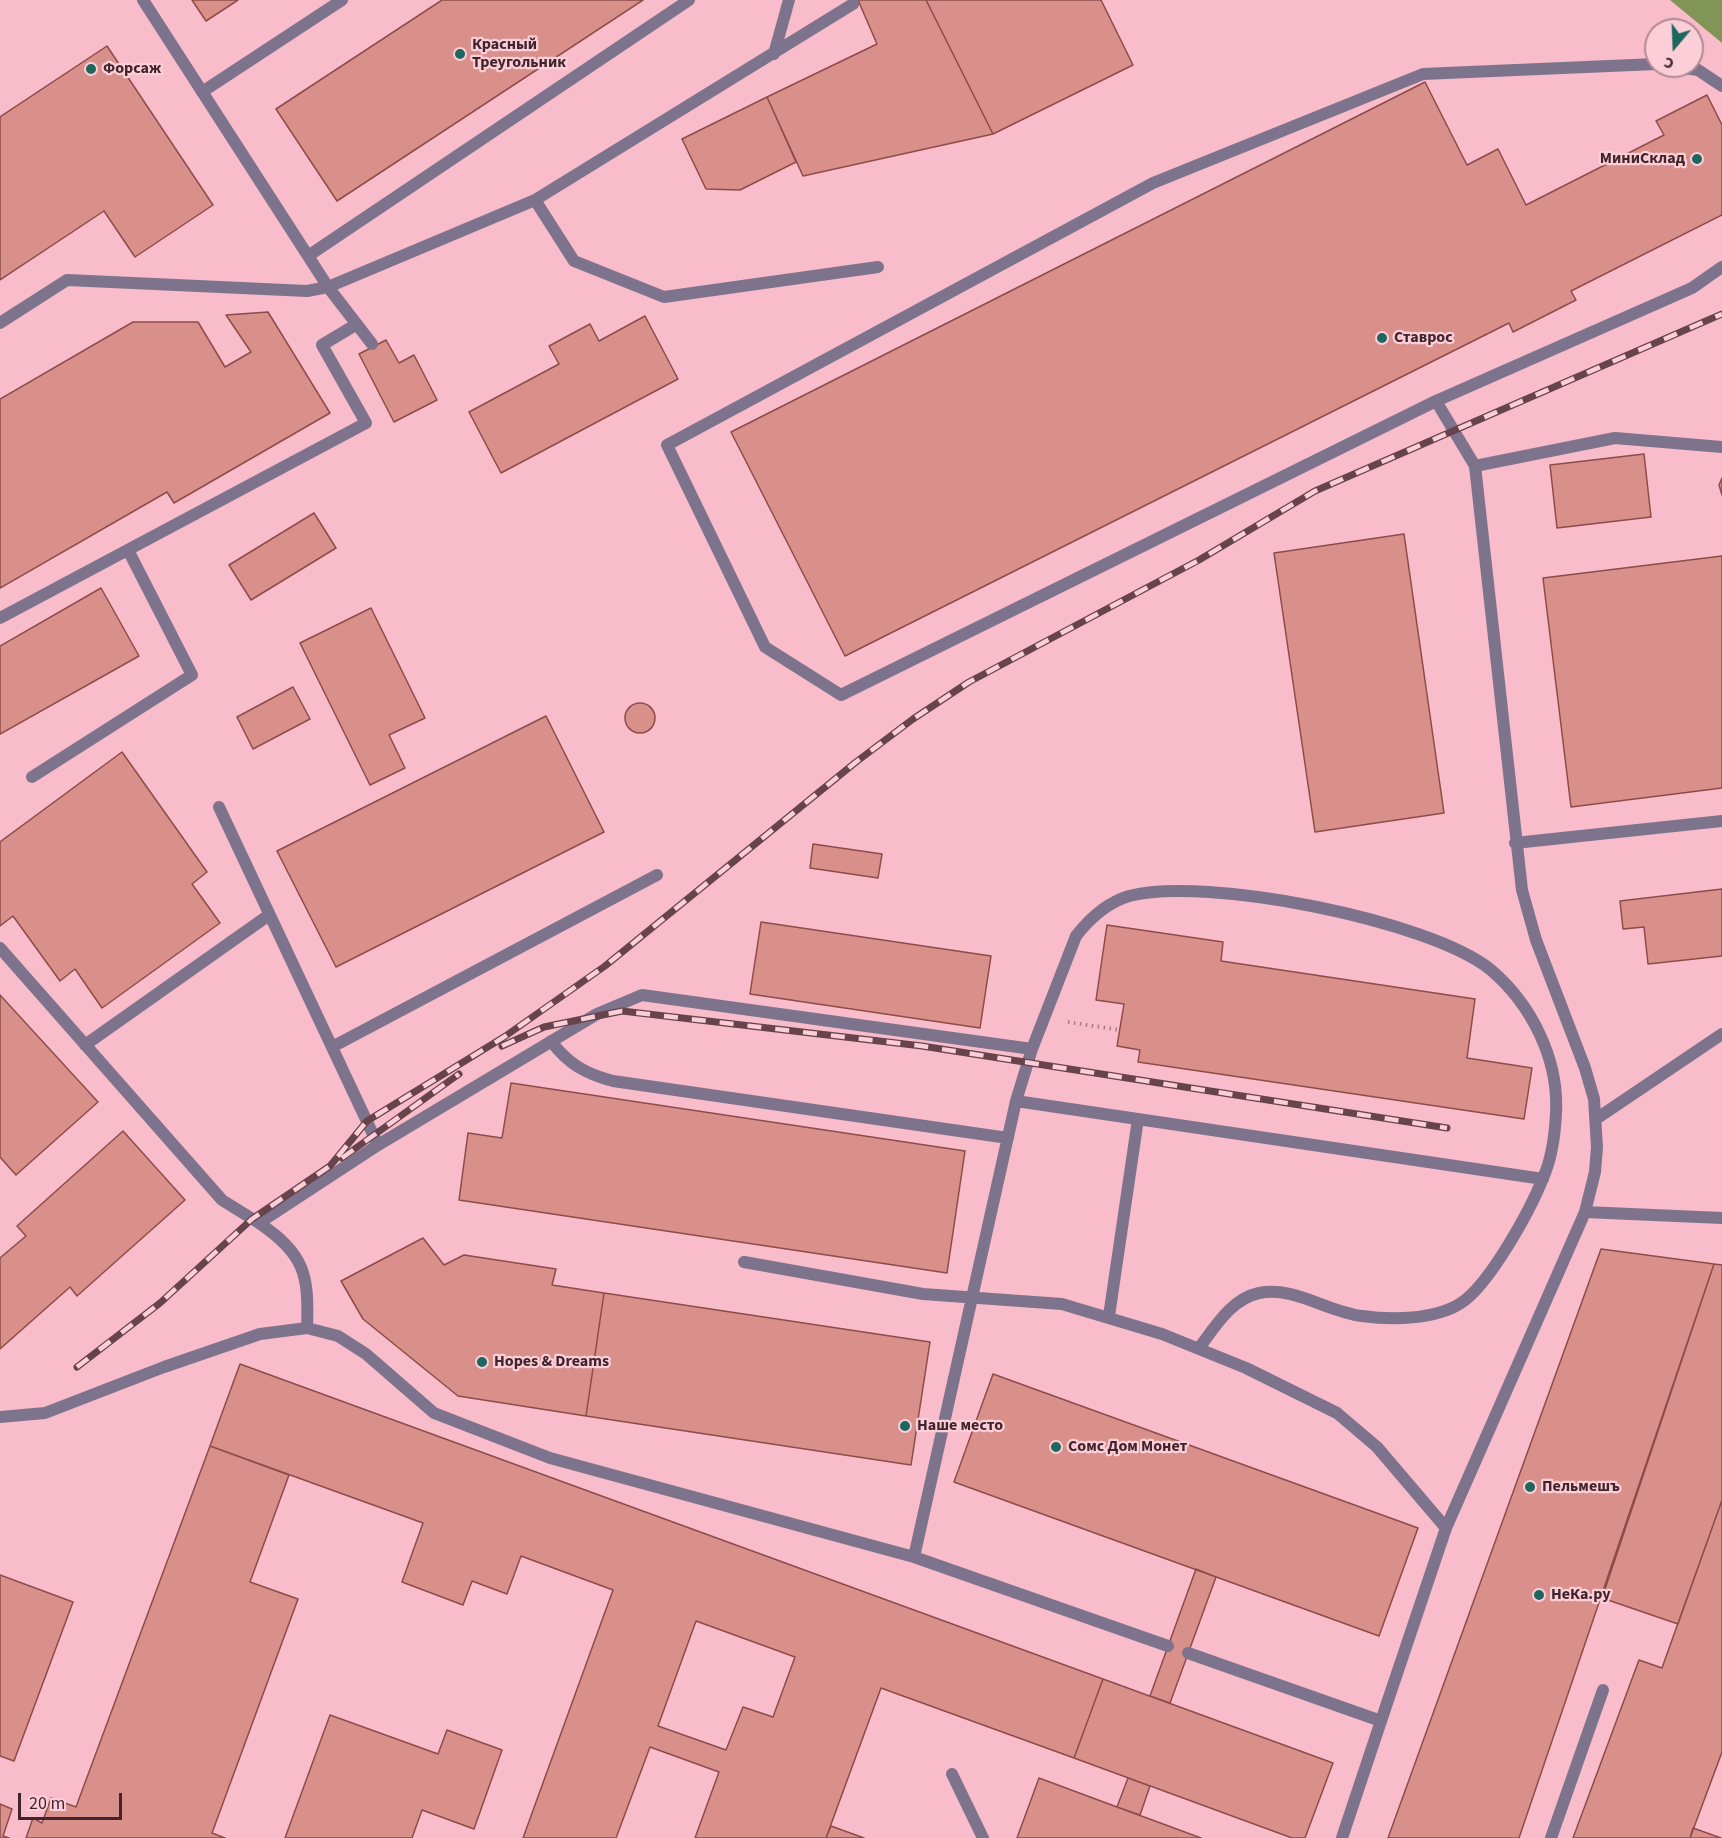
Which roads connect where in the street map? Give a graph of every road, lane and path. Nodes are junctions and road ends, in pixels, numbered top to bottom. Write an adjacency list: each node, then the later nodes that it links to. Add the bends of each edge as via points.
1 (143, 0): 10 (lane)
2 (342, 0): 10 (lane)
3 (689, 0): 12 (lane)
4 (789, 0): 6 (lane)
5 (854, 4): 6 (lane)
6 (774, 54): 11 (lane)
7 (1644, 65): 19 (lane, via 1424,74 1153,183 667,446 765,647 841,696)
8 (1704, 74): 9 (lane)
9 (1722, 86)
10 (202, 92): 12 (lane)
11 (535, 200): 13 (lane, via 574,261 663,297); 15 (lane)
12 (308, 256): 15 (lane)
13 (878, 267)
14 (1722, 267): 19 (lane, via 1692,288)
15 (328, 287): 16 (lane, via 307,291 67,280); 17 (lane)
16 (0, 323)
17 (357, 324): 18 (lane); 22 (lane, via 322,345 366,423)
18 (372, 344)
19 (1436, 401): 21 (lane)
20 (1722, 447): 21 (lane, via 1615,438)
21 (1475, 466): 27 (lane)
22 (128, 550): 23 (lane); 24 (lane, via 192,675)
23 (0, 618)
24 (32, 777)
25 (219, 807): 29 (lane)
26 (1722, 821): 27 (lane)
27 (1515, 843): 40 (lane, via 1528,913 1585,1068)
28 (657, 875): 36 (lane)
29 (269, 915): 35 (lane); 36 (lane)
30 (0, 948): 35 (lane)
31 (1044, 1019): 32 (path); 37 (lane); 43 (lane, via 1076,936 1102,909 1131,896 1218,894 1264,898 1385,925 1461,952 1488,968 1512,990 1533,1019 1551,1064 1556,1109 1552,1148)
32 (1120, 1030)
33 (1722, 1034): 40 (lane)
34 (551, 1041): 37 (lane, via 597,1014 642,996); 41 (lane, via 565,1059 589,1075 614,1081); 42 (lane)
35 (86, 1045): 46 (lane, via 222,1200)
36 (332, 1047): 42 (lane)
37 (1032, 1049): 38 (lane)
38 (1016, 1101): 39 (lane); 41 (lane)
39 (1138, 1119): 43 (lane); 49 (lane)
40 (1596, 1119): 44 (lane, via 1594,1172)
41 (1008, 1138): 48 (lane)
42 (378, 1145): 46 (lane)
43 (1543, 1179): 51 (lane, via 1480,1288 1458,1305 1436,1313 1399,1318 1362,1316 1296,1296 1257,1294 1225,1313)
44 (1585, 1212): 45 (lane); 53 (lane)
45 (1722, 1218)
46 (259, 1223): 50 (lane, via 296,1254 308,1290)
47 (744, 1262): 48 (lane, via 923,1293)
48 (972, 1297): 49 (lane, via 1062,1304); 54 (lane)
49 (1109, 1316): 51 (lane)
50 (307, 1328): 52 (lane, via 260,1334 164,1366 45,1413); 54 (lane, via 338,1336 366,1354 434,1413 550,1458)
51 (1199, 1348): 53 (lane, via 1337,1413 1377,1447)
52 (0, 1417)
53 (1446, 1528): 58 (lane)
54 (914, 1557): 55 (lane)
55 (1168, 1646)
56 (1188, 1653): 58 (lane)
57 (1603, 1690): 62 (lane)
58 (1381, 1721): 61 (lane)
59 (952, 1774): 60 (lane)
60 (983, 1838)
61 (1342, 1838)
62 (1551, 1838)

